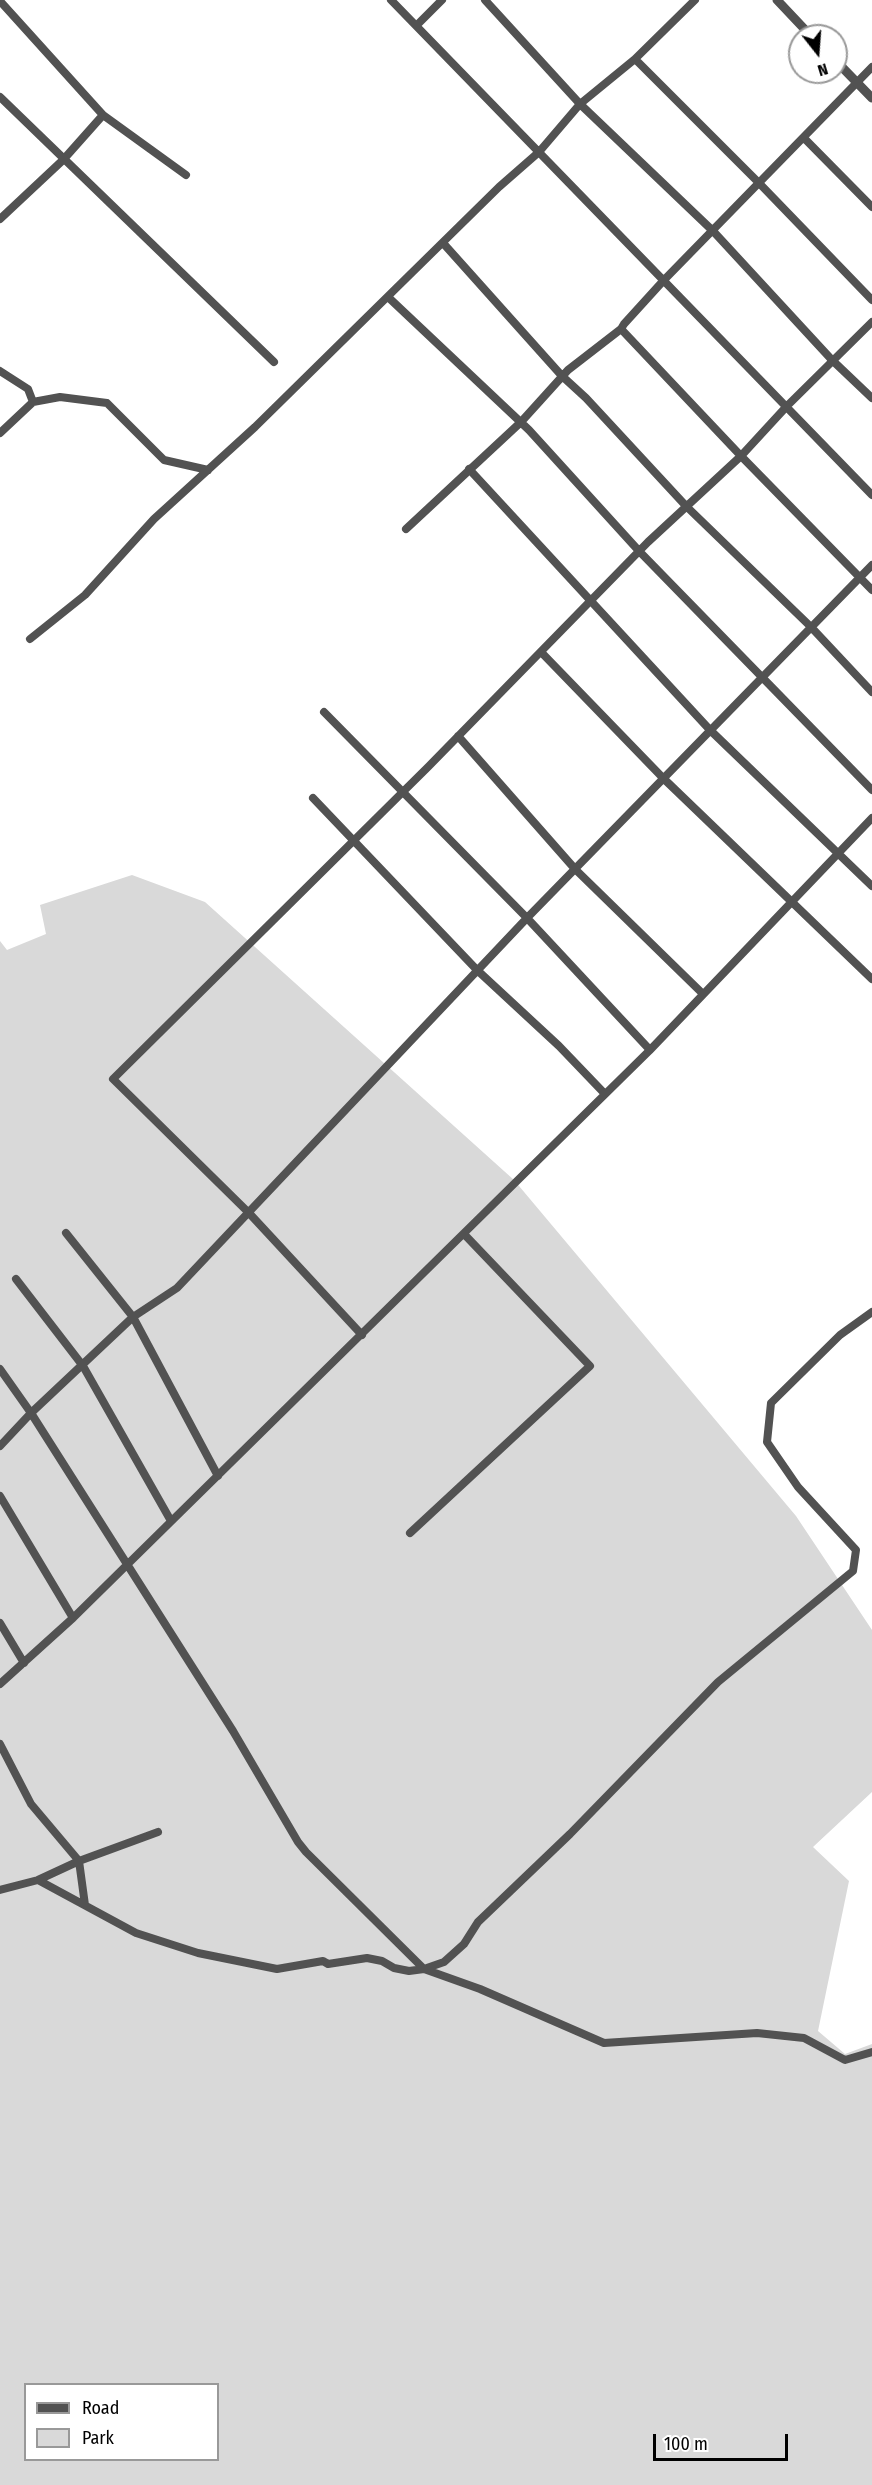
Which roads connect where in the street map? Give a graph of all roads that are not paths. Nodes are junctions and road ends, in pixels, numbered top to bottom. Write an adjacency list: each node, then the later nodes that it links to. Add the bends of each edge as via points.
1 (391, 0): 8 (street)
2 (442, 0): 8 (street)
3 (485, 0): 15 (street)
4 (695, 0): 9 (street)
5 (777, 0): 7 (street)
6 (0, 1): 16 (street)
7 (800, 24)
8 (417, 25): 18 (street)
9 (635, 59): 15 (street); 21 (street)
10 (872, 67): 12 (street)
11 (848, 74): 12 (street)
12 (857, 83): 14 (street); 17 (street)
13 (0, 97): 19 (street)
14 (872, 99)
15 (580, 104): 18 (street); 24 (street)
16 (102, 115): 19 (street); 20 (street)
17 (804, 138): 21 (street); 22 (street)
18 (539, 152): 25 (street); 26 (street)
19 (63, 160): 23 (street); 32 (street)
20 (186, 175)
21 (759, 183): 24 (street); 28 (street)
22 (872, 207)
23 (0, 219)
24 (713, 231): 26 (street); 31 (street)
25 (443, 243): 27 (street); 34 (street)
26 (664, 280): 30 (street); 37 (street)
27 (388, 297): 38 (street); 42 (street)
28 (872, 300)
29 (872, 322): 31 (street)
30 (621, 329): 34 (street); 40 (street)
31 (832, 360): 35 (street); 37 (street)
32 (274, 362)
33 (0, 371): 36 (street, via 28,388)
34 (562, 376): 38 (street); 44 (street)
35 (872, 398)
36 (33, 402): 39 (street); 42 (street, via 60,397 107,404 164,460)
37 (787, 406): 40 (street); 43 (street)
38 (521, 422): 41 (street); 46 (street)
39 (0, 433)
40 (741, 456): 44 (street); 48 (street)
41 (469, 469): 45 (street); 50 (street)
42 (208, 470): 52 (street, via 154,519 85,595)
43 (872, 495)
44 (686, 506): 46 (street); 51 (street)
45 (406, 529)
46 (639, 551): 50 (street); 54 (street)
47 (872, 565): 48 (street)
48 (860, 577): 49 (street); 51 (street)
49 (872, 590)
50 (592, 600): 53 (street); 57 (street)
51 (811, 627): 54 (street); 55 (street)
52 (30, 639)
53 (541, 652): 58 (street); 59 (street)
54 (763, 676): 57 (street); 60 (street)
55 (872, 693)
56 (324, 712): 61 (street)
57 (710, 730): 59 (street); 65 (street)
58 (458, 736): 61 (street); 66 (street)
59 (663, 778): 66 (street); 68 (street)
60 (872, 790)
61 (402, 792): 64 (street); 69 (street)
62 (313, 798): 64 (street)
63 (872, 818): 65 (street)
64 (353, 840): 70 (street); 75 (street, via 113,1079)
65 (837, 854): 67 (street); 68 (street)
66 (575, 869): 69 (street); 72 (street)
67 (872, 886)
68 (791, 902): 71 (street); 72 (street)
69 (527, 918): 70 (street); 73 (street)
70 (477, 970): 74 (street); 75 (street)
71 (872, 979)
72 (703, 994): 73 (street)
73 (650, 1050): 74 (street)
74 (605, 1094): 77 (street)
75 (249, 1212): 80 (street, via 177,1288); 81 (street)
76 (66, 1233): 80 (street)
77 (464, 1234): 81 (street); 89 (street, via 590,1366)
78 (16, 1279): 82 (street)
79 (872, 1312): 101 (street, via 840,1335 771,1402 767,1442 798,1487 856,1550 853,1572 718,1682 478,1922 464,1944 444,1962)
80 (133, 1317): 82 (street); 86 (street)
81 (362, 1335): 86 (street)
82 (83, 1366): 84 (street); 88 (street)
83 (0, 1369): 84 (street)
84 (31, 1413): 85 (street); 90 (street)
85 (0, 1446)
86 (218, 1476): 88 (street)
87 (0, 1496): 91 (street)
88 (171, 1521): 90 (street)
89 (410, 1533)
90 (128, 1563): 91 (street); 101 (street, via 298,1842)
91 (73, 1618): 93 (street)
92 (0, 1623): 93 (street)
93 (24, 1662): 94 (street)
94 (0, 1684)
95 (0, 1744): 97 (street, via 31,1804)
96 (158, 1832): 97 (street)
97 (79, 1861): 98 (street); 100 (street)
98 (38, 1880): 99 (street); 100 (street)
99 (0, 1890)
100 (85, 1905): 101 (street, via 136,1934 198,1953 277,1969 367,1958 394,1968)
101 (424, 1969): 102 (street, via 604,2043 757,2033 804,2038 845,2060)
102 (872, 2052)

